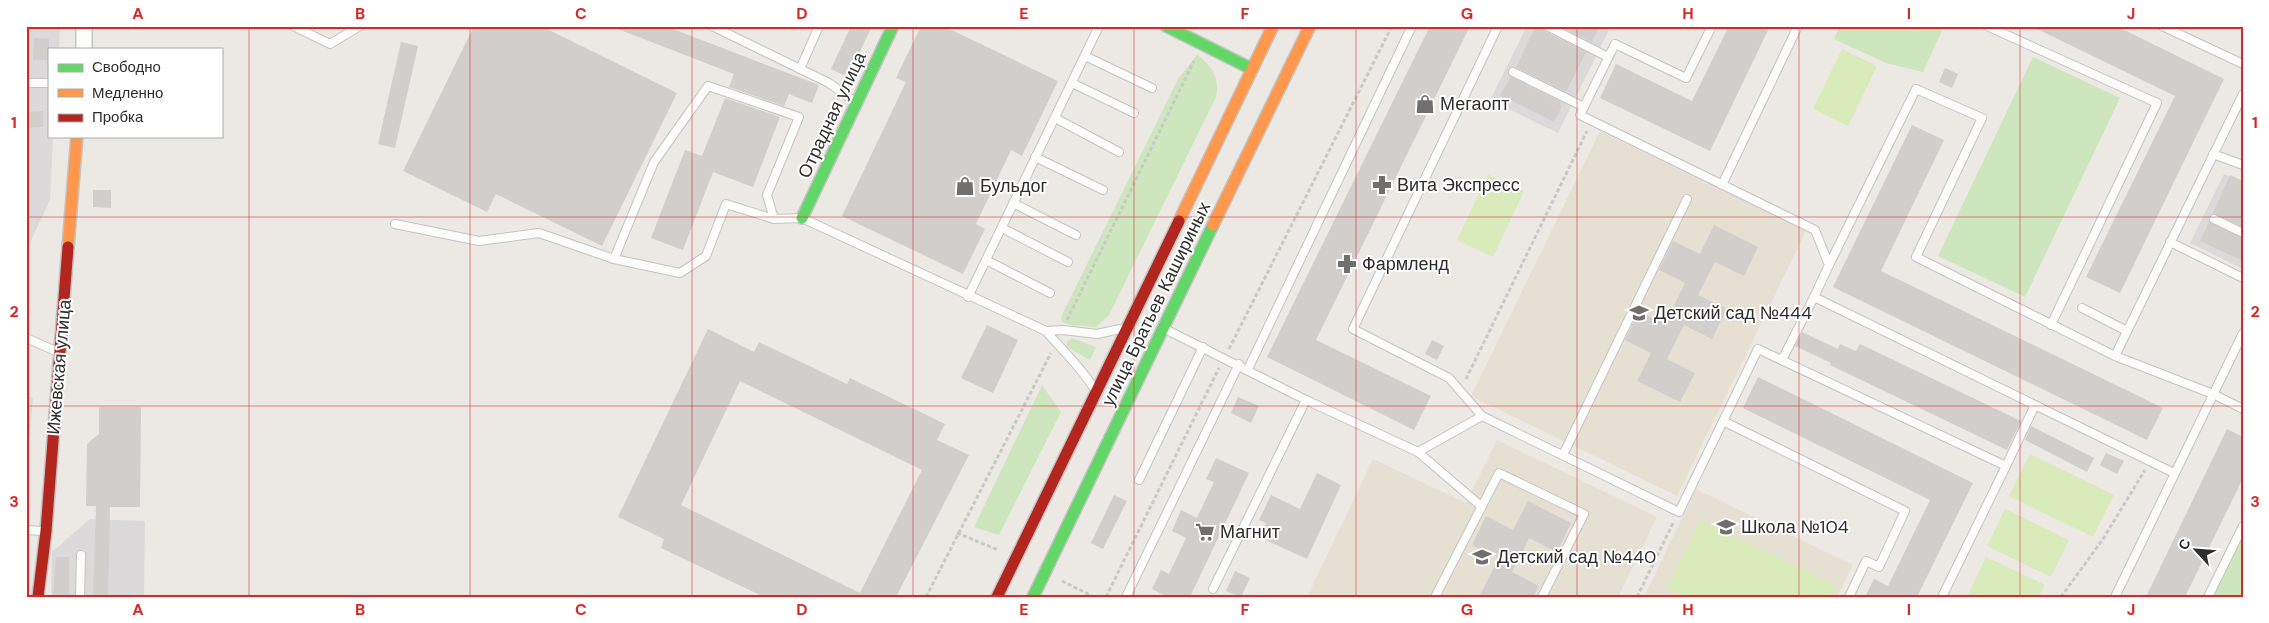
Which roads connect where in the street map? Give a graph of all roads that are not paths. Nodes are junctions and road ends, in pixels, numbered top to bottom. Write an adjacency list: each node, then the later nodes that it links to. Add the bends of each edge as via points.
1 (84, 26): 19 (street)
2 (293, 26): 3 (lane, via 330,44)
3 (360, 26)
4 (712, 26): 23 (lane)
5 (819, 26): 23 (lane)
6 (893, 26): 31 (main road, Отрадная улица)
7 (1099, 26): 20 (lane)
8 (1166, 26): 18 (main road)
9 (1273, 26): 24 (main road, улица Братьев Кашириных)
10 (1310, 26): 63 (main road, улица Братьев Кашириных)
11 (1412, 26): 73 (lane)
12 (1498, 26): 79 (lane, via 1353,329 1449,378)
13 (1547, 26): 21 (lane)
14 (1712, 26): 21 (lane, via 1686,78 1615,44)
15 (1798, 26): 40 (lane)
16 (1987, 26): 61 (lane, via 2157,103)
17 (2162, 26): 22 (lane)
18 (1189, 31): 24 (main road, via 1202,44)
19 (84, 48)
20 (1085, 56): 28 (lane); 29 (lane)
21 (1608, 57): 32 (lane)
22 (2243, 64)
23 (800, 69): 31 (lane, via 829,83)
24 (1252, 69): 62 (main road, улица Братьев Кашириных)
25 (1513, 72): 32 (lane)
26 (26, 83): 27 (lane)
27 (48, 83)
28 (1072, 83): 33 (lane); 34 (lane)
29 (1152, 88)
30 (2243, 94): 37 (lane)
31 (857, 103): 44 (main road, Отрадная улица)
32 (1584, 106): 40 (lane, via 1580,115)
33 (1134, 113)
34 (1055, 118): 36 (lane); 38 (lane)
35 (77, 138): 69 (main road, Ижевская улица)
36 (1119, 152)
37 (2214, 154): 39 (lane); 51 (lane)
38 (1036, 158): 41 (lane); 43 (lane)
39 (2243, 165)
40 (1722, 185): 55 (lane, via 1815,230)
41 (1103, 190)
42 (1687, 199): 82 (lane)
43 (1013, 203): 48 (lane); 50 (lane)
44 (802, 218): 45 (lane); 58 (lane)
45 (774, 219): 52 (lane, via 726,204 706,256 680,273); 52 (lane, via 767,195 799,117 708,86 654,162)
46 (2214, 219): 49 (lane)
47 (395, 224): 52 (lane, via 479,241 539,233)
48 (1002, 228): 53 (lane); 54 (lane)
49 (2243, 233)
50 (1076, 235)
51 (2170, 242): 56 (lane); 64 (lane)
52 (614, 259)
53 (986, 260): 57 (lane); 58 (lane)
54 (1068, 262)
55 (1829, 265): 59 (lane); 61 (lane, via 1916,89 1982,118 1916,258)
56 (2243, 278)
57 (1050, 293)
58 (968, 296): 65 (lane)
59 (1814, 297): 71 (lane); 77 (lane)
60 (2082, 308): 64 (lane)
61 (2051, 325): 70 (lane)
62 (1127, 328): 65 (lane, via 1097,334 1063,330); 74 (main road, улица Братьев Кашириных)
63 (1164, 328): 68 (lane); 95 (main road, улица Братьев Кашириных)
64 (2127, 331): 70 (lane)
65 (1046, 332): 74 (lane, via 1082,369)
66 (2243, 333): 75 (lane)
67 (26, 338): 69 (lane)
68 (1202, 347): 72 (lane); 85 (lane)
69 (60, 353): 89 (main road, Ижевская улица)
70 (2115, 356): 75 (lane)
71 (1782, 360): 80 (lane, via 1758,349); 83 (lane)
72 (1239, 364): 73 (lane); 96 (lane)
73 (1248, 369): 76 (lane)
74 (1096, 391): 94 (main road, улица Братьев Кашириных)
75 (2213, 394): 78 (lane); 84 (lane)
76 (1306, 400): 81 (lane); 91 (lane)
77 (2035, 405): 83 (lane); 84 (lane)
78 (2243, 409)
79 (1482, 416): 81 (lane); 82 (lane)
80 (1723, 420): 82 (lane, via 1679,512); 99 (lane, via 1905,511 1879,567 1866,561)
81 (1418, 452): 86 (lane)
82 (1563, 455)
83 (2006, 466): 100 (lane)
84 (2174, 473): 101 (lane)
85 (1139, 480)
86 (1481, 506): 97 (lane); 98 (lane, via 1499,473 1584,514)
87 (2243, 526): 102 (lane)
88 (26, 530): 89 (lane)
89 (46, 531): 92 (main road, Ижевская улица)
90 (81, 555): 93 (lane)
91 (1213, 589)
92 (38, 597)
93 (80, 597)
94 (997, 597)
95 (1033, 597)
96 (1126, 597)
97 (1435, 597)
98 (1542, 597)
99 (1849, 597)
100 (1942, 597)
101 (2115, 597)
102 (2208, 597)

